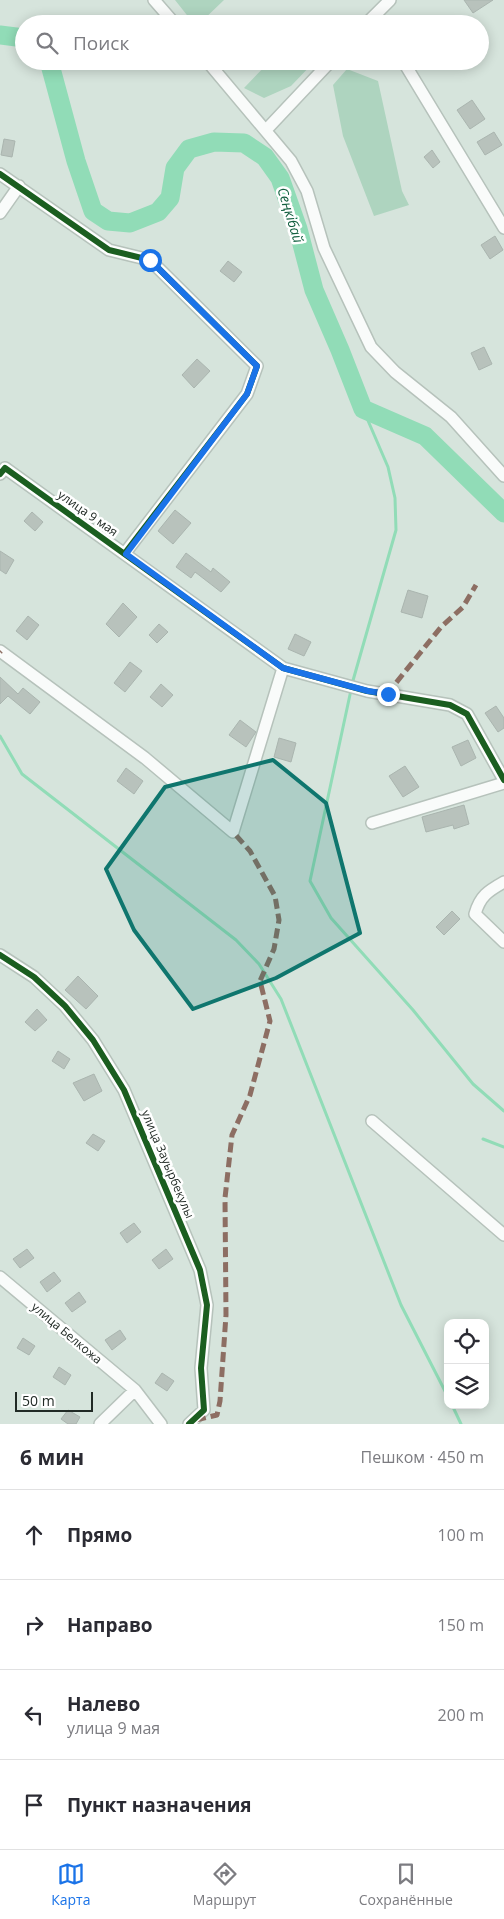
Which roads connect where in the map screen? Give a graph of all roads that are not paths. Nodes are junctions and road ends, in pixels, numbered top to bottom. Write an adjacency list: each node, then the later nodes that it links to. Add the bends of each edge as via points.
1 (154, 0): 3 (street)
2 (390, 0): 4 (street)
3 (167, 15)
4 (378, 15)
5 (215, 70): 8 (street)
6 (323, 70): 8 (street)
7 (408, 70): 12 (street)
8 (266, 130): 14 (street, via 291,161 307,191 324,248 371,347 395,372 450,417)
9 (0, 174): 10 (street)
10 (19, 186): 11 (street); 15 (street, via 109,250 150,260 257,366 247,394)
11 (0, 213)
12 (504, 228)
13 (2, 471): 15 (street, улица 9 мая)
14 (504, 476)
15 (126, 554): 17 (street, улица 9 мая)
16 (0, 651): 17 (street, via 145,758 233,832)
17 (283, 668): 18 (street, улица 9 мая, via 368,691 450,705 467,714)
18 (503, 778): 19 (street)
19 (372, 823)
20 (504, 882): 21 (street, via 478,902 474,914)
21 (504, 942)
22 (0, 954): 29 (street, улица Зауырбекулы, via 34,977 65,1006 93,1040 124,1090 200,1270 207,1305 201,1368 204,1410)
23 (372, 1121): 24 (street)
24 (504, 1235)
25 (0, 1277): 26 (street, улица Белкожа)
26 (135, 1390): 27 (street); 28 (street, улица Белкожа)
27 (100, 1424)
28 (161, 1424)
29 (188, 1424)

